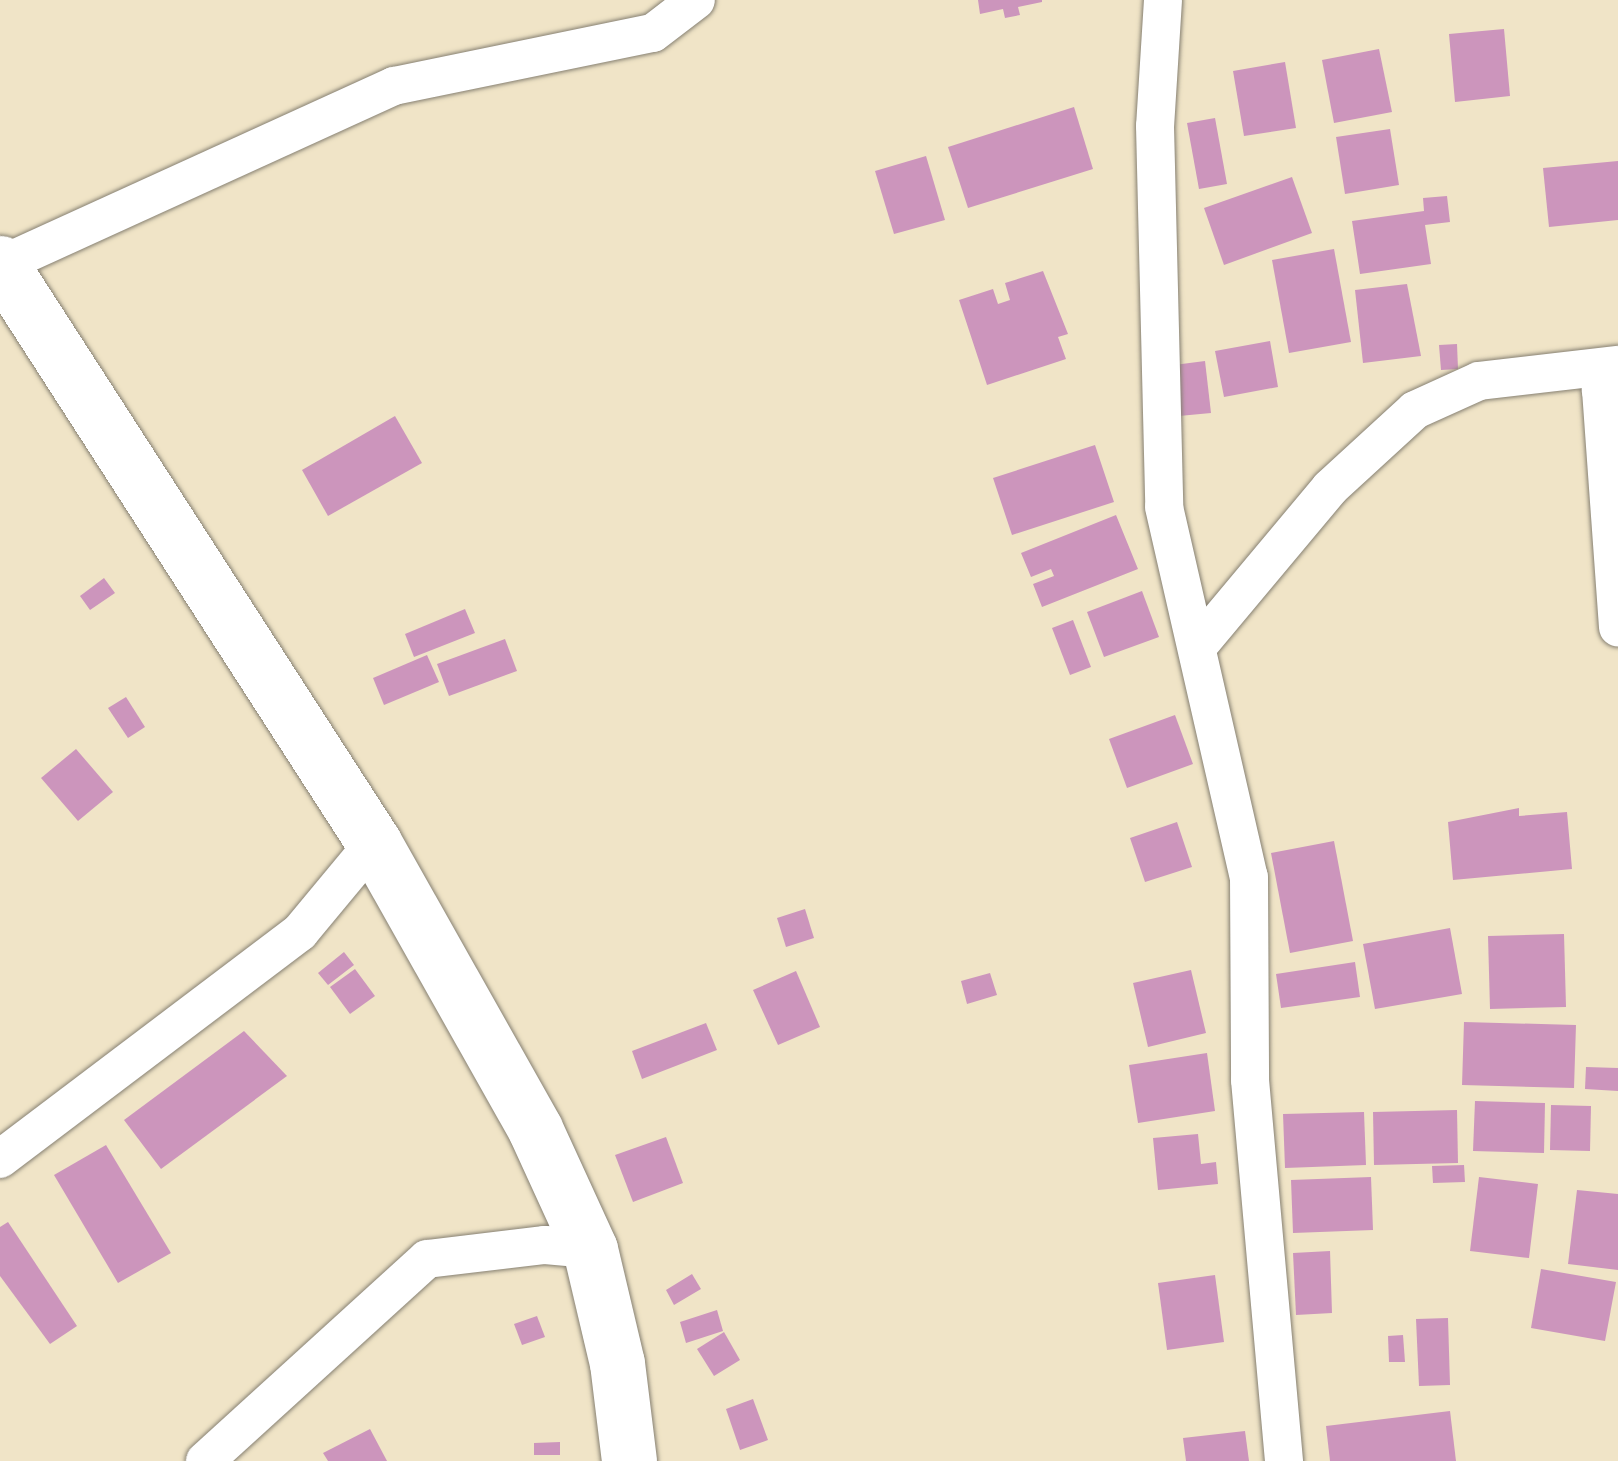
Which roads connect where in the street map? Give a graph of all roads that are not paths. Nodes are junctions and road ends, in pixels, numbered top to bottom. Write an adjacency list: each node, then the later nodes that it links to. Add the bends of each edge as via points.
1 (696, 0): 3 (street, via 653,33 394,86)
2 (1163, 0): 7 (street, via 1155,126 1164,507)
3 (0, 264): 8 (main road)
4 (1618, 365): 7 (street, via 1479,381 1415,410 1330,488)
5 (1618, 375): 6 (street, via 1601,390)
6 (1618, 627)
7 (1198, 646): 13 (street, via 1249,878 1250,1080)
8 (374, 842): 9 (street, via 300,932); 10 (main road, via 534,1128)
9 (0, 1160)
10 (590, 1249): 11 (street, via 546,1245 427,1259); 12 (main road, via 618,1363)
11 (206, 1461)
12 (629, 1461)
13 (1284, 1461)

